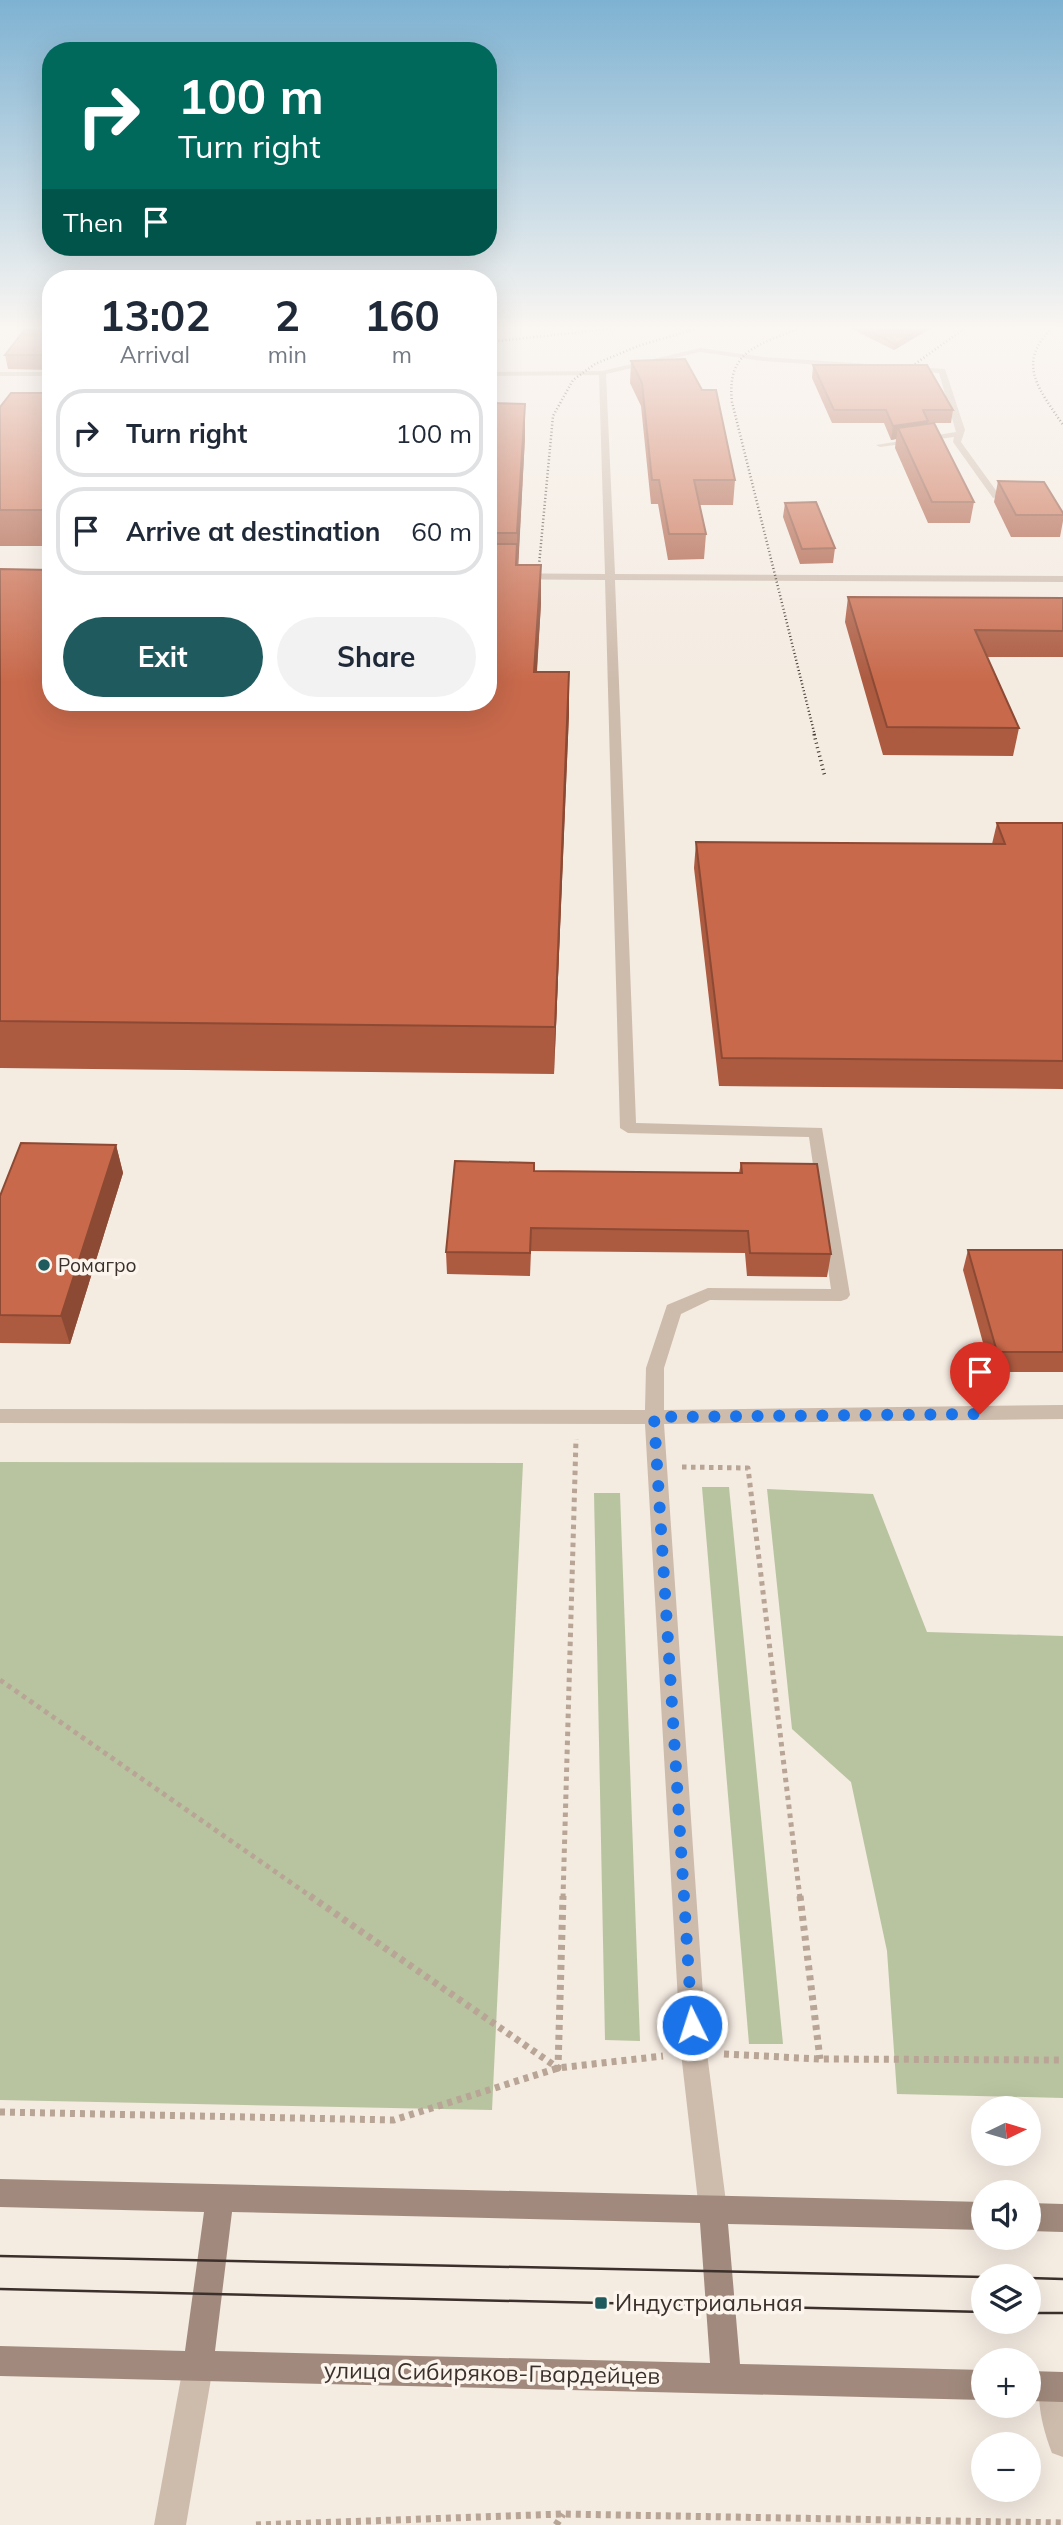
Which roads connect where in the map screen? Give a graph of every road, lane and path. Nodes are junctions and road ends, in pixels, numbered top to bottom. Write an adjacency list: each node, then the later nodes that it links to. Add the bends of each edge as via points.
1 (605, 446): 5 (lane)
2 (960, 446): 3 (lane)
3 (996, 496)
4 (497, 576): 5 (lane)
5 (610, 577): 6 (lane); 10 (lane, via 628,1128 816,1132 841,1295 708,1294 673,1310 655,1368)
6 (1063, 579)
7 (1063, 1412): 10 (lane)
8 (0, 1416): 9 (lane)
9 (576, 1416): 10 (lane); 16 (path)
10 (654, 1417): 11 (lane)
11 (657, 1466): 13 (lane); 14 (path, via 748,1468)
12 (0, 1680): 16 (path)
13 (694, 2053): 14 (path); 16 (path); 20 (lane)
14 (820, 2059): 15 (path)
15 (1063, 2060)
16 (558, 2068): 17 (path, via 394,2120)
17 (0, 2112)
18 (0, 2193): 19 (main road)
19 (220, 2199): 20 (main road); 25 (main road)
20 (713, 2210): 21 (main road); 26 (main road)
21 (971, 2216)
22 (1041, 2217): 23 (main road)
23 (1063, 2218)
24 (0, 2361): 25 (main road, улица Сибиряков-Гвардейцев)
25 (198, 2367): 26 (main road, улица Сибиряков-Гвардейцев); 32 (lane)
26 (726, 2379): 27 (main road, улица Сибиряков-Гвардейцев)
27 (971, 2385)
28 (1048, 2387): 29 (lane)
29 (1063, 2442)
30 (564, 2514): 31 (path); 33 (path); 34 (path)
31 (1063, 2524)
32 (170, 2525)
33 (256, 2525)
34 (556, 2525)

